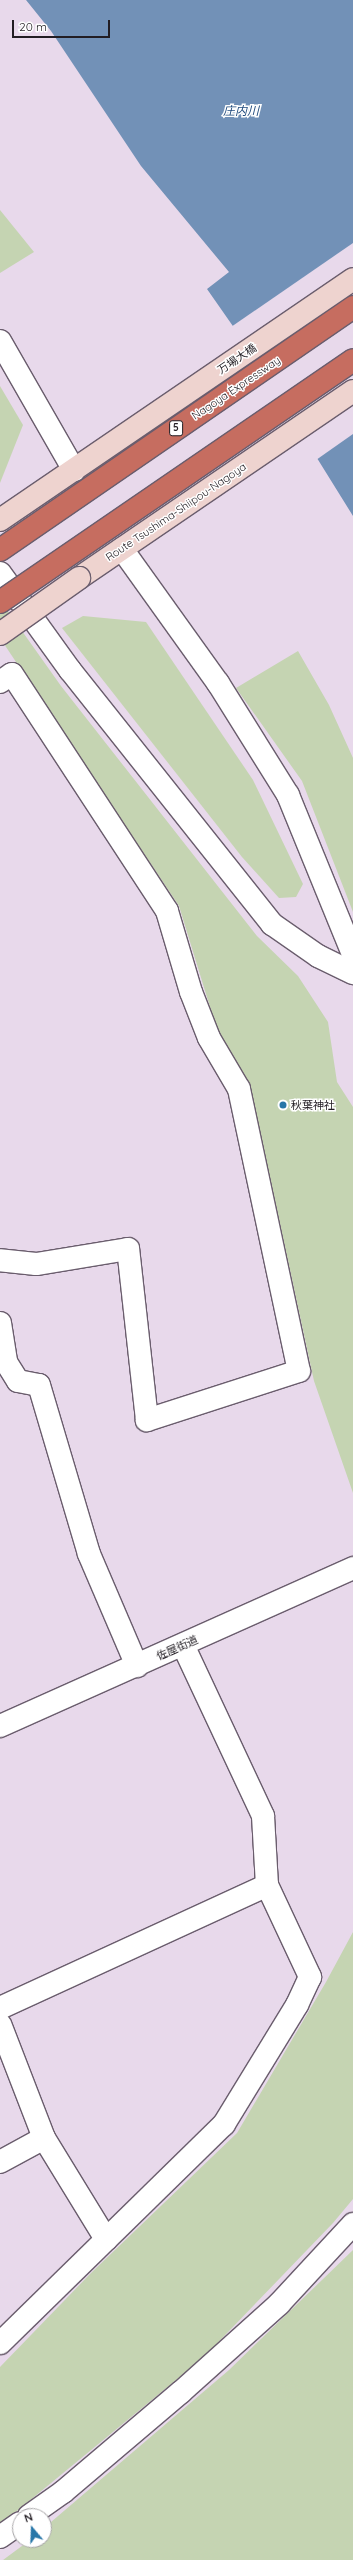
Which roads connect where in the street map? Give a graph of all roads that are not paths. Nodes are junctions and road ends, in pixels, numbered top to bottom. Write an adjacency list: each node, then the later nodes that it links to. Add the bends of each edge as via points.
1 (353, 280): 6 (main road, 万場大橋)
2 (353, 307): 9 (highway, Nagoya Expressway / 5)
3 (0, 341): 6 (street)
4 (353, 360): 11 (highway, bridge)
5 (353, 390): 8 (main road, Route Tsushima-Shiipou-Nagoya)
6 (74, 470): 7 (main road)
7 (0, 520)
8 (122, 549): 12 (main road, Route Tsushima-Shiipou-Nagoya, bridge); 14 (street, via 218,683 288,795)
9 (0, 550)
10 (0, 573): 15 (street, via 70,670 272,924 318,956)
11 (0, 602)
12 (0, 634)
13 (0, 682): 16 (street, via 12,674 167,911 191,992 210,1038 239,1089 299,1371 147,1420 128,1249 36,1264)
14 (353, 954)
15 (353, 973)
16 (0, 1260)
17 (0, 1323): 20 (street, via 6,1362 18,1381 39,1385 89,1554)
18 (353, 1568): 19 (street, 佐屋街道)
19 (183, 1645): 20 (street, 佐屋街道); 22 (street, via 262,1816)
20 (137, 1666): 21 (street, 佐屋街道)
21 (0, 1726)
22 (267, 1885): 23 (street); 28 (street, via 310,1977 296,2006 224,2124)
23 (0, 2008)
24 (0, 2024): 25 (street)
25 (44, 2138): 26 (street); 28 (street)
26 (0, 2162)
27 (353, 2224): 30 (street, via 279,2304 175,2397 63,2492)
28 (106, 2239): 29 (street)
29 (0, 2343)
30 (40, 2508)
31 (12, 2529): 32 (street)
32 (0, 2537)

